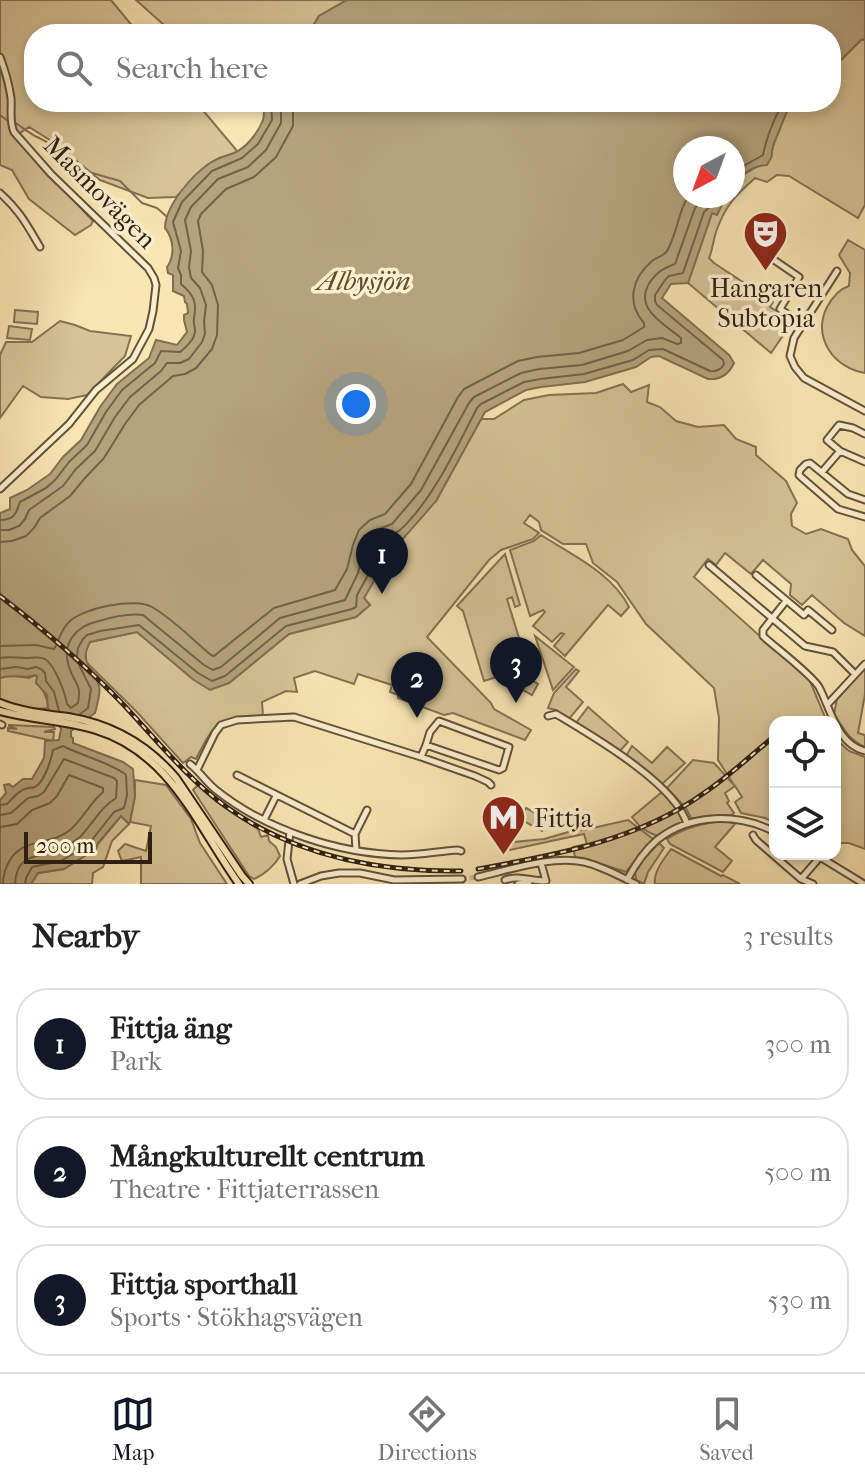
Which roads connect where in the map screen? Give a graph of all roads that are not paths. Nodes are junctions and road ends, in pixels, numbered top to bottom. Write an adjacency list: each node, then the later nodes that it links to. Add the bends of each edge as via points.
1 (0, 57): 12 (street, Masmovägen, via 14,132 146,266 156,285 151,323 133,359)
2 (0, 193): 3 (street, via 26,221)
3 (40, 247)
4 (758, 249): 6 (street, via 799,277 780,309)
5 (837, 271): 6 (street)
6 (802, 324): 7 (street, via 791,344 795,367 804,378)
7 (865, 411)
8 (865, 434): 9 (street, via 839,425 827,440)
9 (840, 451): 10 (street); 11 (street)
10 (865, 462)
11 (822, 472): 13 (street, via 848,494); 14 (street, via 808,463 799,473 838,509)
12 (0, 489)
13 (865, 500)
14 (865, 517)
15 (709, 565): 18 (street)
16 (756, 575): 17 (street)
17 (786, 601): 18 (street); 19 (street, via 804,615 808,610)
18 (773, 618): 21 (street, via 805,646 833,652); 23 (street, via 763,636 817,683)
19 (832, 630)
20 (865, 664): 21 (street)
21 (855, 674): 23 (street)
22 (0, 703): 27 (main road)
23 (827, 705): 26 (street)
24 (0, 711): 27 (main road)
25 (548, 716): 40 (street, via 556,714 622,756 677,804)
26 (832, 716)
27 (46, 717): 28 (main road)
28 (95, 726): 58 (main road, via 162,770); 59 (main road, via 135,741 166,766)
29 (841, 733): 31 (street)
30 (426, 745): 30 (street, via 499,770 509,747 439,721); 32 (street)
31 (865, 753)
32 (421, 757): 34 (street, via 303,719 273,717 221,725); 36 (street)
33 (190, 764): 34 (street)
34 (197, 770): 39 (street, via 234,804)
35 (237, 775): 37 (street)
36 (491, 785)
37 (276, 796): 39 (street); 43 (street)
38 (367, 810): 43 (street)
39 (264, 820): 42 (street)
40 (687, 824): 41 (street, via 739,819); 55 (street, via 656,841)
41 (769, 829)
42 (290, 832): 45 (street); 60 (street, via 286,848)
43 (355, 834): 45 (street)
44 (753, 835): 52 (street)
45 (356, 850): 46 (street, via 401,855)
46 (461, 851)
47 (814, 860): 52 (street)
48 (826, 860): 65 (street)
49 (541, 863): 50 (street); 55 (street, via 582,861); 57 (street)
50 (478, 877)
51 (462, 879): 53 (street, via 394,880 350,872)
52 (801, 879): 64 (street)
53 (322, 880): 61 (street)
54 (505, 880): 56 (street)
55 (627, 880): 63 (street)
56 (534, 881): 57 (street); 62 (street)
57 (547, 882)
58 (239, 884)
59 (249, 884)
60 (294, 884)
61 (300, 884)
62 (518, 884)
63 (636, 884)
64 (813, 884)
65 (864, 884)

